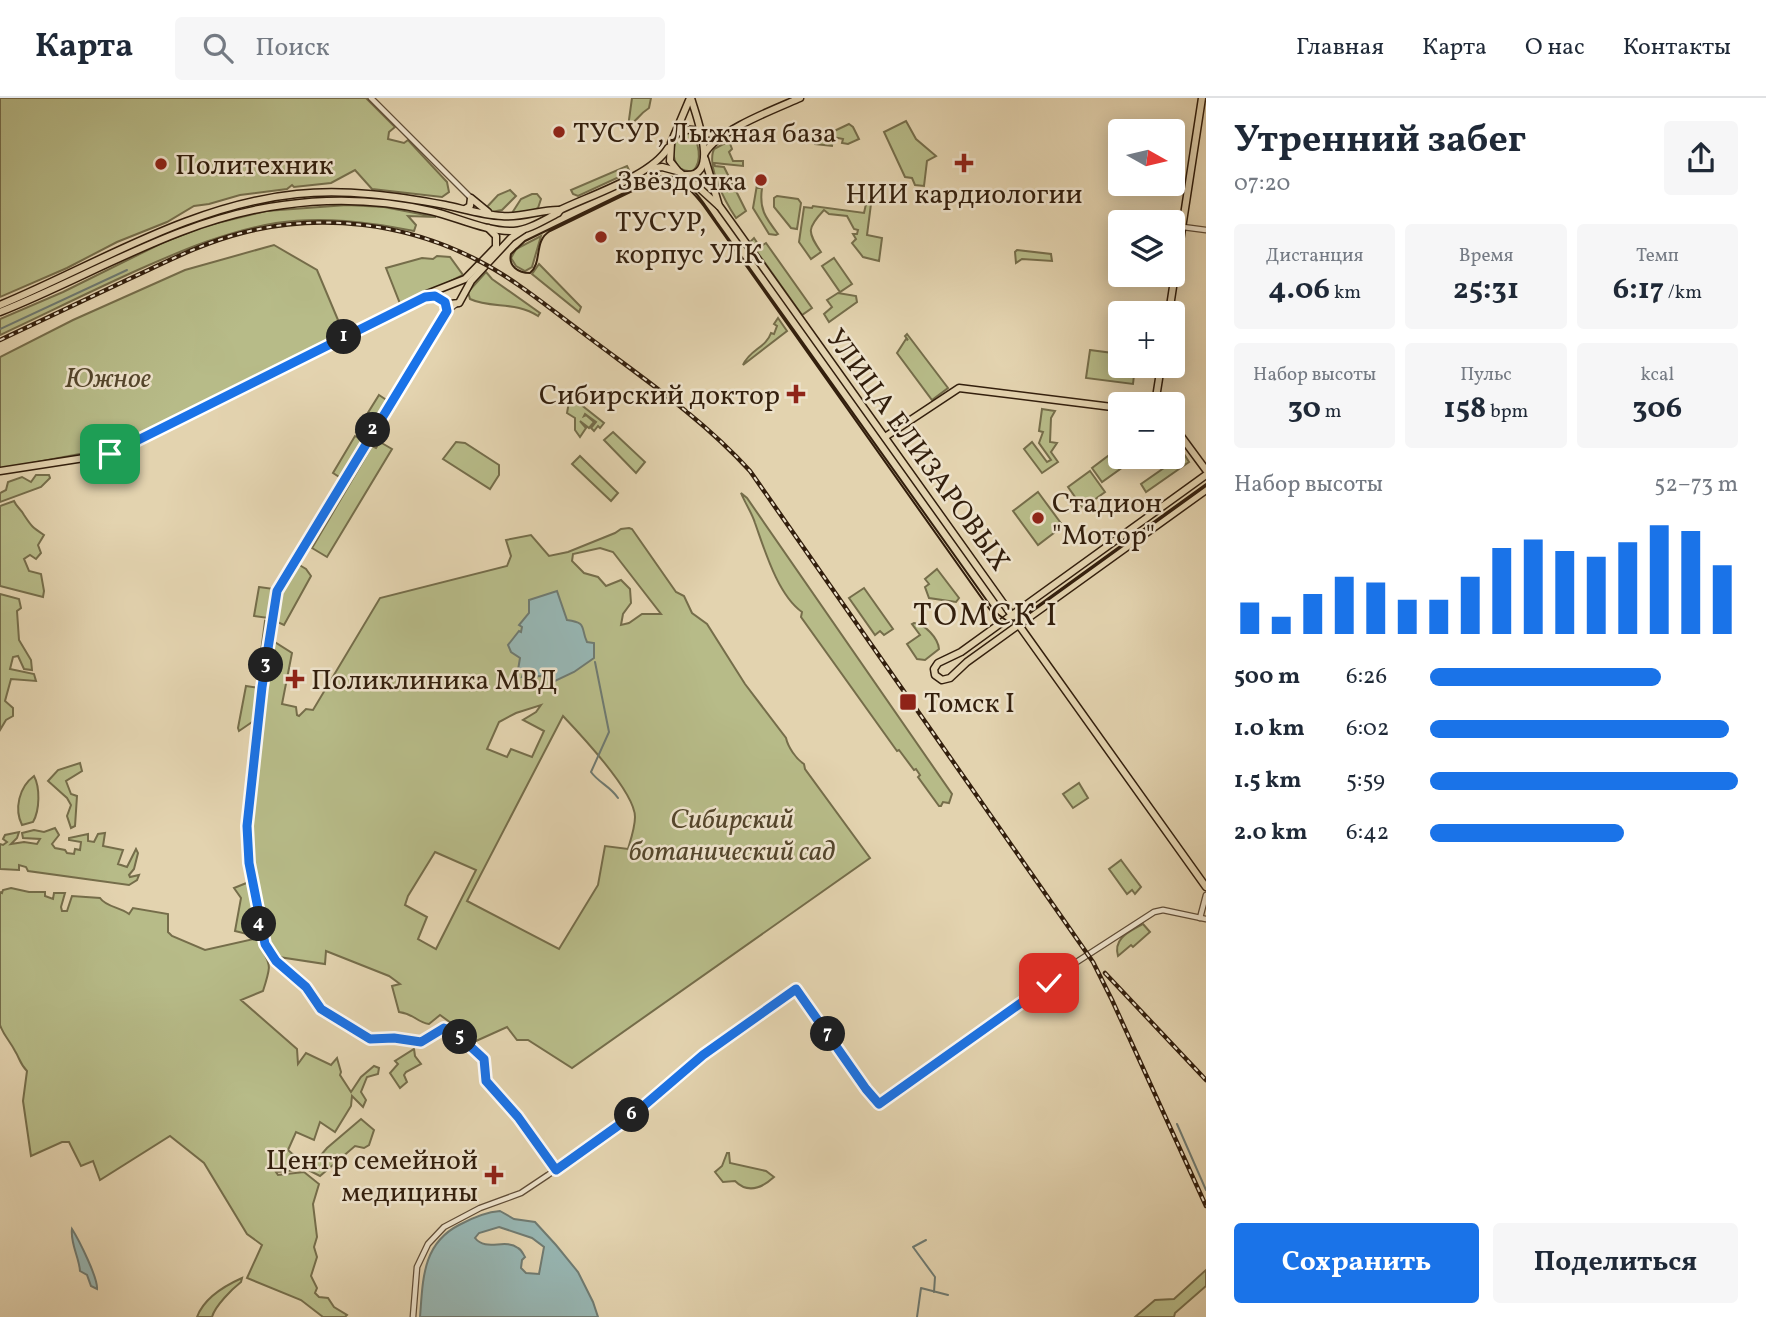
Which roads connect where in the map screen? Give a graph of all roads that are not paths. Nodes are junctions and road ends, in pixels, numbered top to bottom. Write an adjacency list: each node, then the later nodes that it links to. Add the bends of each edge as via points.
1 (371, 98): 12 (street)
2 (691, 98): 5 (main road); 6 (main road)
3 (800, 98): 7 (main road)
4 (1202, 98): 16 (main road)
5 (700, 131): 6 (main road, via 686,129); 7 (main road); 9 (main road)
6 (676, 134): 8 (main road)
7 (723, 135): 9 (main road)
8 (671, 143): 10 (main road); 11 (main road, via 669,156)
9 (705, 155): 11 (main road, via 696,173); 13 (main road, УЛИЦА ЕЛИЗАРОВЫХ)
10 (645, 171): 11 (main road, via 658,167); 15 (main road)
11 (680, 173): 13 (main road, УЛИЦА ЕЛИЗАРОВЫХ)
12 (471, 198): 14 (main road); 17 (main road)
13 (720, 207): 31 (main road, УЛИЦА ЕЛИЗАРОВЫХ)
14 (465, 209): 17 (main road); 26 (main road, via 341,192 247,202 179,224)
15 (560, 210): 17 (main road); 20 (main road)
16 (1185, 213)
17 (493, 215)
18 (487, 227): 20 (main road); 22 (main road, via 496,236 496,247 465,279); 29 (main road, via 385,204 326,201 265,207 190,228)
19 (1185, 227): 21 (street)
20 (524, 229): 23 (main road, via 506,243)
21 (1206, 230)
22 (449, 284): 23 (main road, via 460,287); 24 (main road); 25 (main road, via 442,293)
23 (463, 294): 27 (main road)
24 (425, 297): 25 (main road); 33 (main road, via 110,454)
25 (444, 301): 27 (main road); 28 (street)
26 (0, 305)
27 (455, 305): 28 (street)
28 (447, 311): 47 (street, via 277,591 247,821 249,863 267,948 324,1012 367,1038 421,1042 444,1028 457,1034 484,1059 486,1081)
29 (0, 314)
30 (1108, 407): 31 (main road, via 959,388)
31 (885, 437): 40 (main road, УЛИЦА ЕЛИЗАРОВЫХ)
32 (1185, 443): 34 (main road)
33 (0, 471)
34 (1206, 473): 36 (main road)
35 (1206, 490): 37 (main road)
36 (1142, 521): 37 (main road); 38 (main road)
37 (1149, 531): 39 (main road)
38 (1126, 533): 39 (main road); 40 (main road)
39 (1133, 542): 41 (main road)
40 (1012, 615): 41 (main road, УЛИЦА ЕЛИЗАРОВЫХ); 42 (main road)
41 (1019, 625): 43 (main road); 44 (main road, УЛИЦА ЕЛИЗАРОВЫХ)
42 (941, 661): 43 (main road, via 952,665); 43 (main road, via 934,668 937,677 944,681)
43 (952, 676)
44 (1206, 887)
45 (1206, 895): 46 (street)
46 (1203, 918): 47 (street, via 1158,910 879,1104 796,989)
47 (556, 1170): 48 (street, via 522,1193 452,1221 434,1236 417,1267)
48 (413, 1317)

